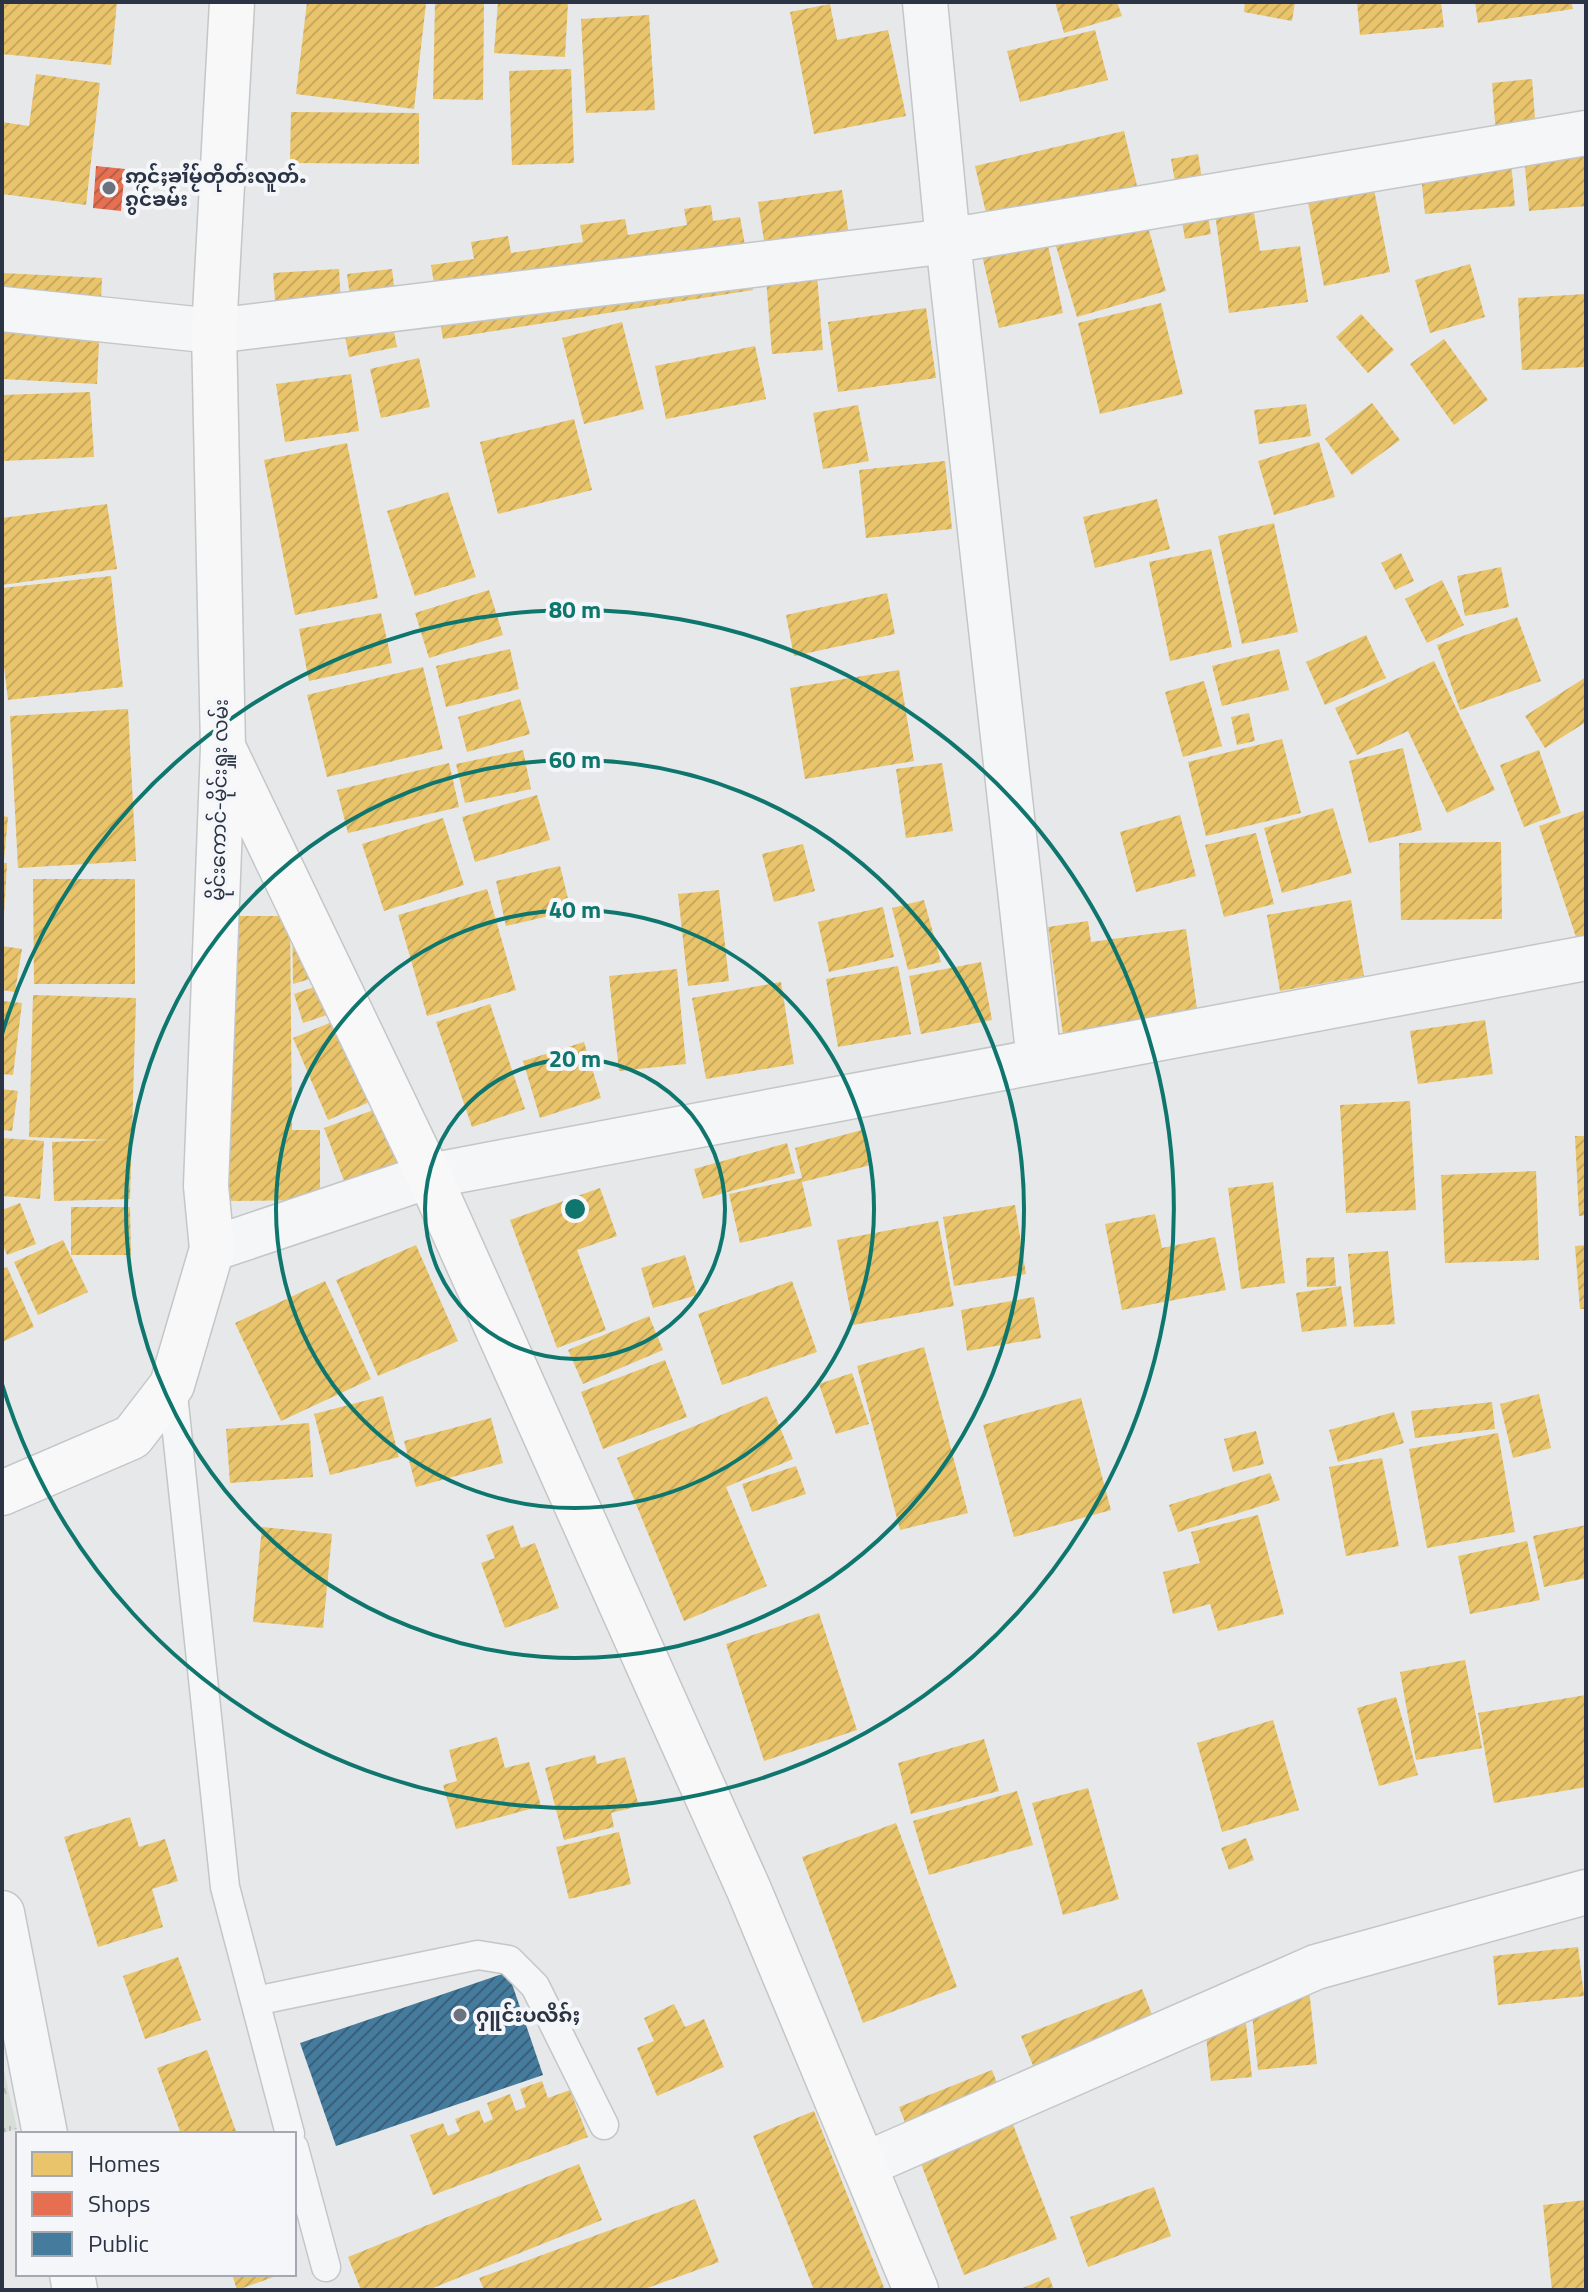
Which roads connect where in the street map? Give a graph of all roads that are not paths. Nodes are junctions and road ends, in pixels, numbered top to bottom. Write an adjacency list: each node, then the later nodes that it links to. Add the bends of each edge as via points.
1 (232, 2): 6 (street, မိုင်းကောင်-မိုင်းရှူး လမ်း)
2 (925, 2): 4 (street)
3 (1586, 133): 4 (street)
4 (948, 241): 6 (street); 9 (street)
5 (2, 309): 6 (street)
6 (214, 331): 7 (street, မိုင်းကောင်-မိုင်းရှူး လမ်း)
7 (223, 747): 10 (street); 11 (street, မိုင်းကောင်-မိုင်းရှူး လမ်း, via 206,1186)
8 (1586, 958): 9 (street)
9 (1039, 1061): 10 (street)
10 (429, 1176): 11 (street); 21 (street, via 749,1890)
11 (212, 1249): 12 (street, မိုင်းကောင်-မိုင်းရှူး လမ်း)
12 (172, 1385): 13 (street, မိုင်းကောင်-မိုင်းရှူး လမ်း, via 132,1437); 16 (lane, via 225,1887)
13 (2, 1493)
14 (1586, 1892): 21 (street, via 1316,1967)
15 (2, 1913): 18 (street)
16 (255, 2001): 17 (lane, via 478,1955 509,1960 535,1986); 19 (lane)
17 (604, 2125)
18 (45, 2132)
19 (289, 2132)
20 (296, 2155): 22 (lane)
21 (864, 2165): 23 (street)
22 (326, 2267)
23 (916, 2290)

